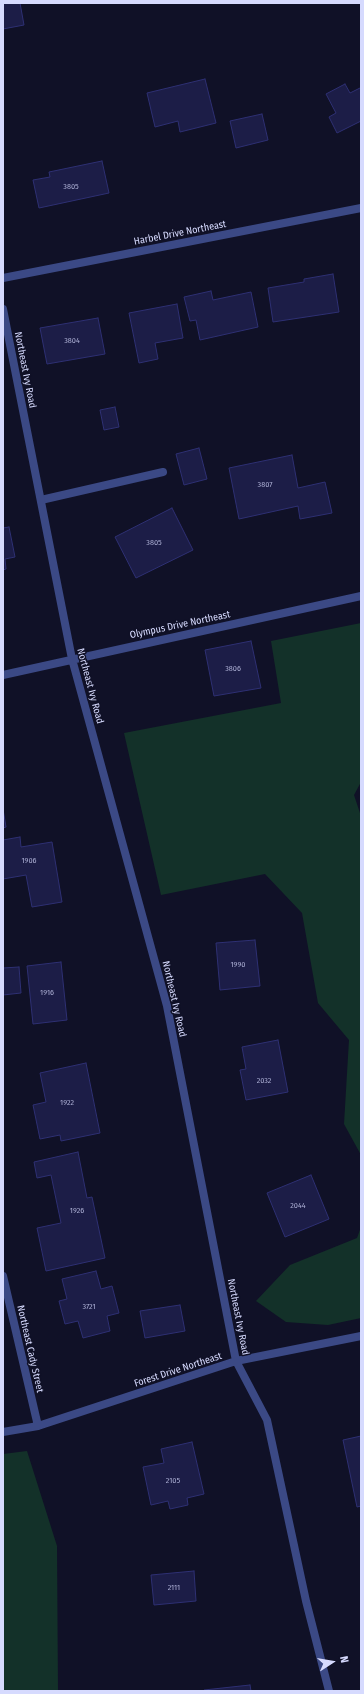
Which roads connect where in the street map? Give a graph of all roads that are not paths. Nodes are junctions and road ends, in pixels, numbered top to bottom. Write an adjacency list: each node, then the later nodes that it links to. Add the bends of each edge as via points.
1 (361, 208): 2 (street, Harbel Drive Northeast)
2 (3, 278)
3 (3, 309): 5 (street, Northeast Ivy Road)
4 (163, 472): 5 (street)
5 (41, 500): 7 (street, Northeast Ivy Road)
6 (361, 596): 7 (street, Olympus Drive Northeast)
7 (72, 659): 8 (street, Olympus Drive Northeast); 11 (street, Northeast Ivy Road, via 167,1006)
8 (3, 675)
9 (3, 1276): 12 (street, Northeast Cady Street)
10 (361, 1336): 11 (street, Forest Drive Northeast)
11 (236, 1361): 12 (street, Forest Drive Northeast); 14 (street, Northeast Ivy Road, via 267,1420 306,1601)
12 (38, 1426): 13 (street, Forest Drive Northeast)
13 (3, 1432)
14 (329, 1691)

